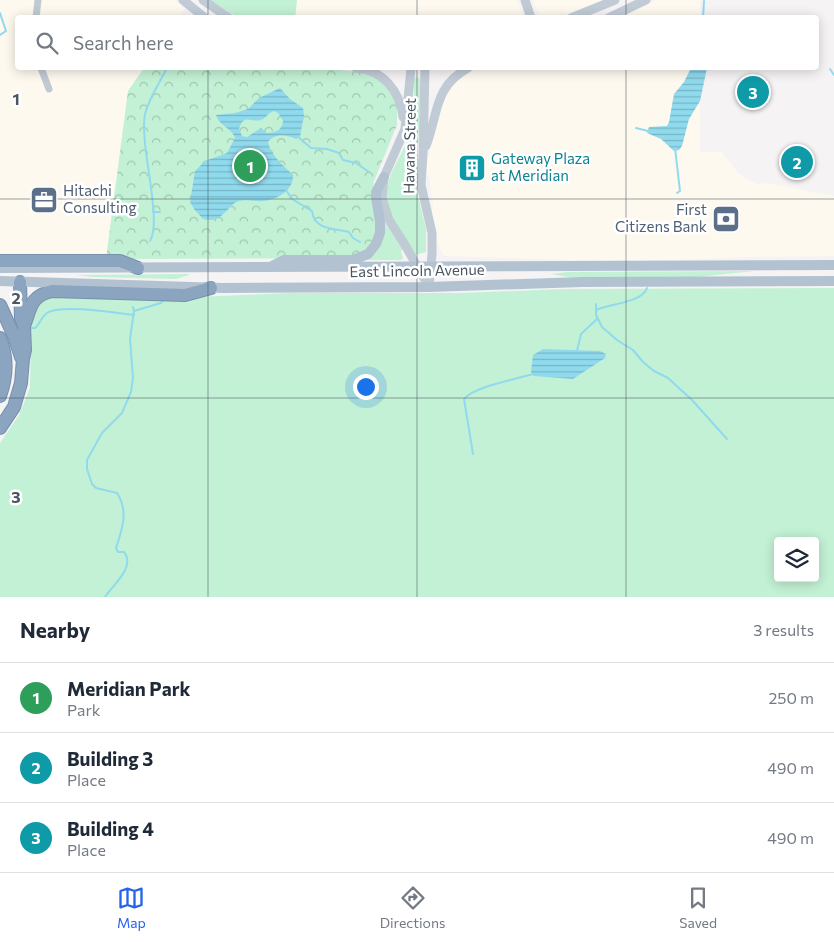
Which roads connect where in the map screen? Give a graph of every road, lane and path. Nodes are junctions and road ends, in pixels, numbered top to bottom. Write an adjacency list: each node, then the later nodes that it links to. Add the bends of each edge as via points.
1 (38, 0): 7 (street)
2 (183, 0): 8 (main road)
3 (203, 0): 9 (main road)
4 (525, 0): 10 (street)
5 (615, 0): 11 (main road)
6 (646, 0): 12 (main road)
7 (36, 15)
8 (201, 15)
9 (225, 15)
10 (530, 15)
11 (578, 15)
12 (614, 15)
13 (42, 70): 18 (street)
14 (364, 70): 19 (main road, via 376,73 393,87 402,106)
15 (411, 70): 19 (main road, Havana Street)
16 (425, 70): 20 (main road, Havana Street)
17 (465, 70): 20 (main road, via 452,78 441,93)
18 (49, 89)
19 (405, 129): 21 (main road, Havana Street)
20 (423, 154): 25 (main road, Havana Street, via 421,185 432,233)
21 (384, 178): 24 (main road, Havana Street, via 382,193 386,213); 28 (main road, via 376,192 380,233 368,254 353,260 284,260)
22 (0, 260): 27 (highway, via 120,261)
23 (834, 265): 25 (main road, East Lincoln Avenue)
24 (418, 267): 25 (main road, East Lincoln Avenue); 28 (main road, East Lincoln Avenue); 32 (main road, Havana Street)
25 (431, 267): 32 (main road, Havana Street)
26 (0, 268): 27 (main road, East Lincoln Avenue)
27 (138, 268): 28 (main road, East Lincoln Avenue)
28 (269, 268)
29 (0, 281): 30 (main road, East Lincoln Avenue)
30 (20, 282): 33 (main road, East Lincoln Avenue); 35 (highway)
31 (834, 282): 32 (main road, East Lincoln Avenue, via 561,282)
32 (429, 287): 33 (main road, East Lincoln Avenue)
33 (210, 288): 35 (highway, via 185,295 52,291 32,303)
34 (0, 305): 37 (highway)
35 (24, 326): 37 (highway)
36 (0, 338): 38 (highway, via 6,367)
37 (23, 359): 39 (highway, via 20,390 12,412)
38 (0, 396)
39 (0, 428)

